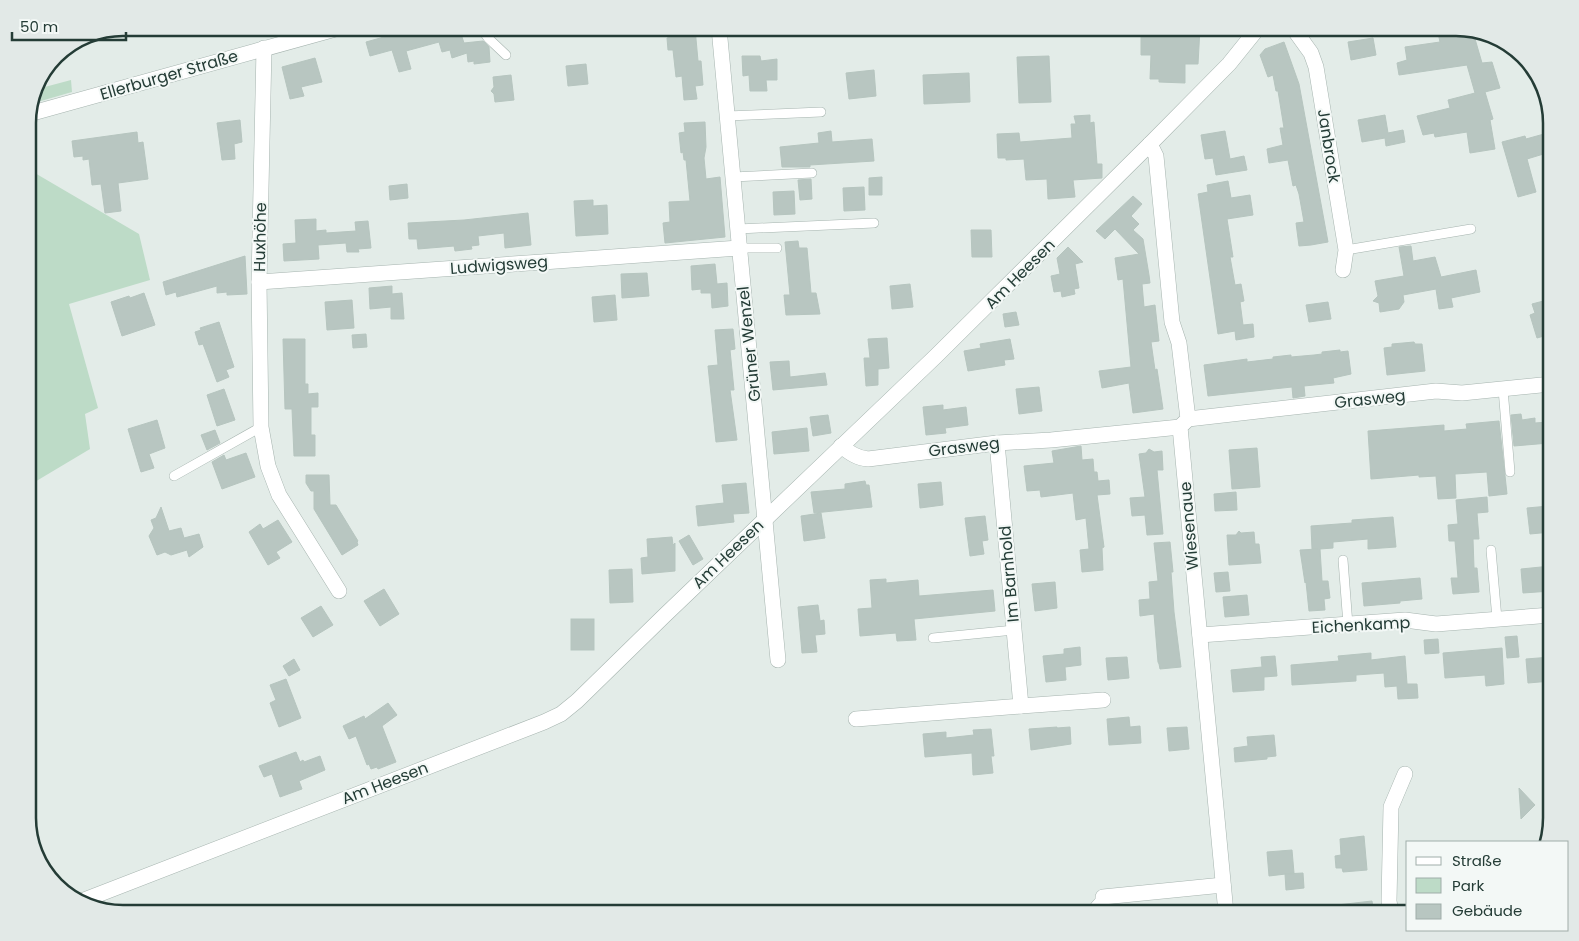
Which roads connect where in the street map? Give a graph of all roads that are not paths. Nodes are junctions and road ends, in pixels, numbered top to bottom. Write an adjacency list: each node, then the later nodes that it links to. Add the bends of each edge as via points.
1 (309, 36): 6 (street, Ellerburger Straße)
2 (487, 36): 7 (lane)
3 (721, 36): 10 (street, Grüner Wenzel)
4 (1252, 36): 11 (street, Am Heesen, via 1229,64)
5 (1299, 36): 19 (street, Janbrock, via 1316,67)
6 (264, 48): 8 (street, Ellerburger Straße); 21 (street, Huxhöhe)
7 (506, 55)
8 (37, 112)
9 (821, 112): 10 (lane)
10 (727, 116): 13 (street, Grüner Wenzel)
11 (1150, 144): 24 (street, Wiesenaue, via 1156,156 1172,322 1179,343); 27 (street, Am Heesen, via 950,343)
12 (812, 173): 13 (lane)
13 (733, 177): 15 (street, Grüner Wenzel)
14 (874, 223): 15 (lane)
15 (738, 229): 17 (street, Grüner Wenzel)
16 (1471, 229): 19 (lane)
17 (739, 248): 18 (lane); 21 (street, Ludwigsweg); 30 (street, Grüner Wenzel)
18 (777, 248)
19 (1346, 250): 20 (street, Janbrock)
20 (1343, 270)
21 (259, 282): 25 (street, Huxhöhe)
22 (1543, 385): 23 (street, Grasweg)
23 (1503, 389): 24 (street, Grasweg, via 1462,393 1436,391); 28 (lane)
24 (1184, 423): 26 (street, Grasweg, via 1051,440); 38 (street, Wiesenaue)
25 (261, 427): 29 (lane); 33 (street, Huxhöhe, via 268,466 279,495)
26 (997, 443): 27 (street, Grasweg, via 868,459 851,454); 37 (street, Im Barnhold)
27 (841, 446): 30 (street, Am Heesen)
28 (1510, 472)
29 (174, 476)
30 (765, 518): 40 (street, Grüner Wenzel); 47 (street, Am Heesen, via 561,714)
31 (1491, 550): 35 (lane)
32 (1343, 560): 36 (lane)
33 (339, 591)
34 (1543, 616): 35 (street, Eichenkamp)
35 (1497, 620): 36 (street, Eichenkamp, via 1436,624 1405,620)
36 (1348, 625): 38 (street, Eichenkamp)
37 (1014, 630): 39 (lane); 42 (street, Im Barnhold)
38 (1200, 635): 45 (street, Wiesenaue)
39 (932, 638)
40 (778, 660)
41 (1103, 700): 42 (street)
42 (1021, 706): 43 (street)
43 (856, 719)
44 (1405, 774): 50 (street, via 1391,807)
45 (1223, 885): 46 (street); 49 (street, Wiesenaue)
46 (1103, 897): 48 (lane)
47 (90, 898)
48 (1096, 905)
49 (1225, 905)
50 (1390, 905)

